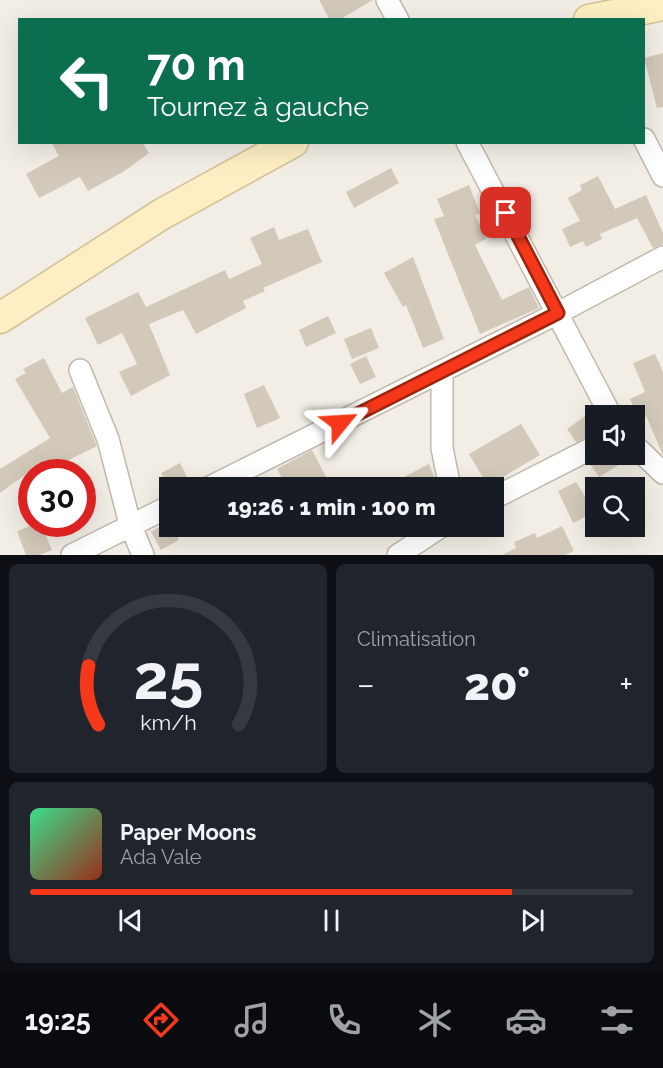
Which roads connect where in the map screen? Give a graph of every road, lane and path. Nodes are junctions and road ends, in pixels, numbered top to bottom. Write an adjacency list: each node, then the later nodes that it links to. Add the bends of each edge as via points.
1 (387, 0): 3 (street)
2 (663, 4): 4 (main road)
3 (397, 18)
4 (598, 18)
5 (645, 141): 8 (street)
6 (289, 144): 11 (main road, via 162,214)
7 (468, 144): 10 (street)
8 (663, 176)
9 (663, 257): 10 (street)
10 (558, 313): 13 (street); 14 (street)
11 (0, 318)
12 (80, 370): 22 (street, via 108,439)
13 (442, 371): 18 (street); 19 (street, via 442,448)
14 (605, 405)
15 (585, 452): 20 (street)
16 (645, 455): 17 (street)
17 (663, 473)
18 (230, 477)
19 (448, 477)
20 (504, 493)
21 (159, 511): 22 (street)
22 (130, 524): 24 (street); 25 (street)
23 (425, 537): 26 (street)
24 (72, 555)
25 (143, 555)
26 (398, 555)

